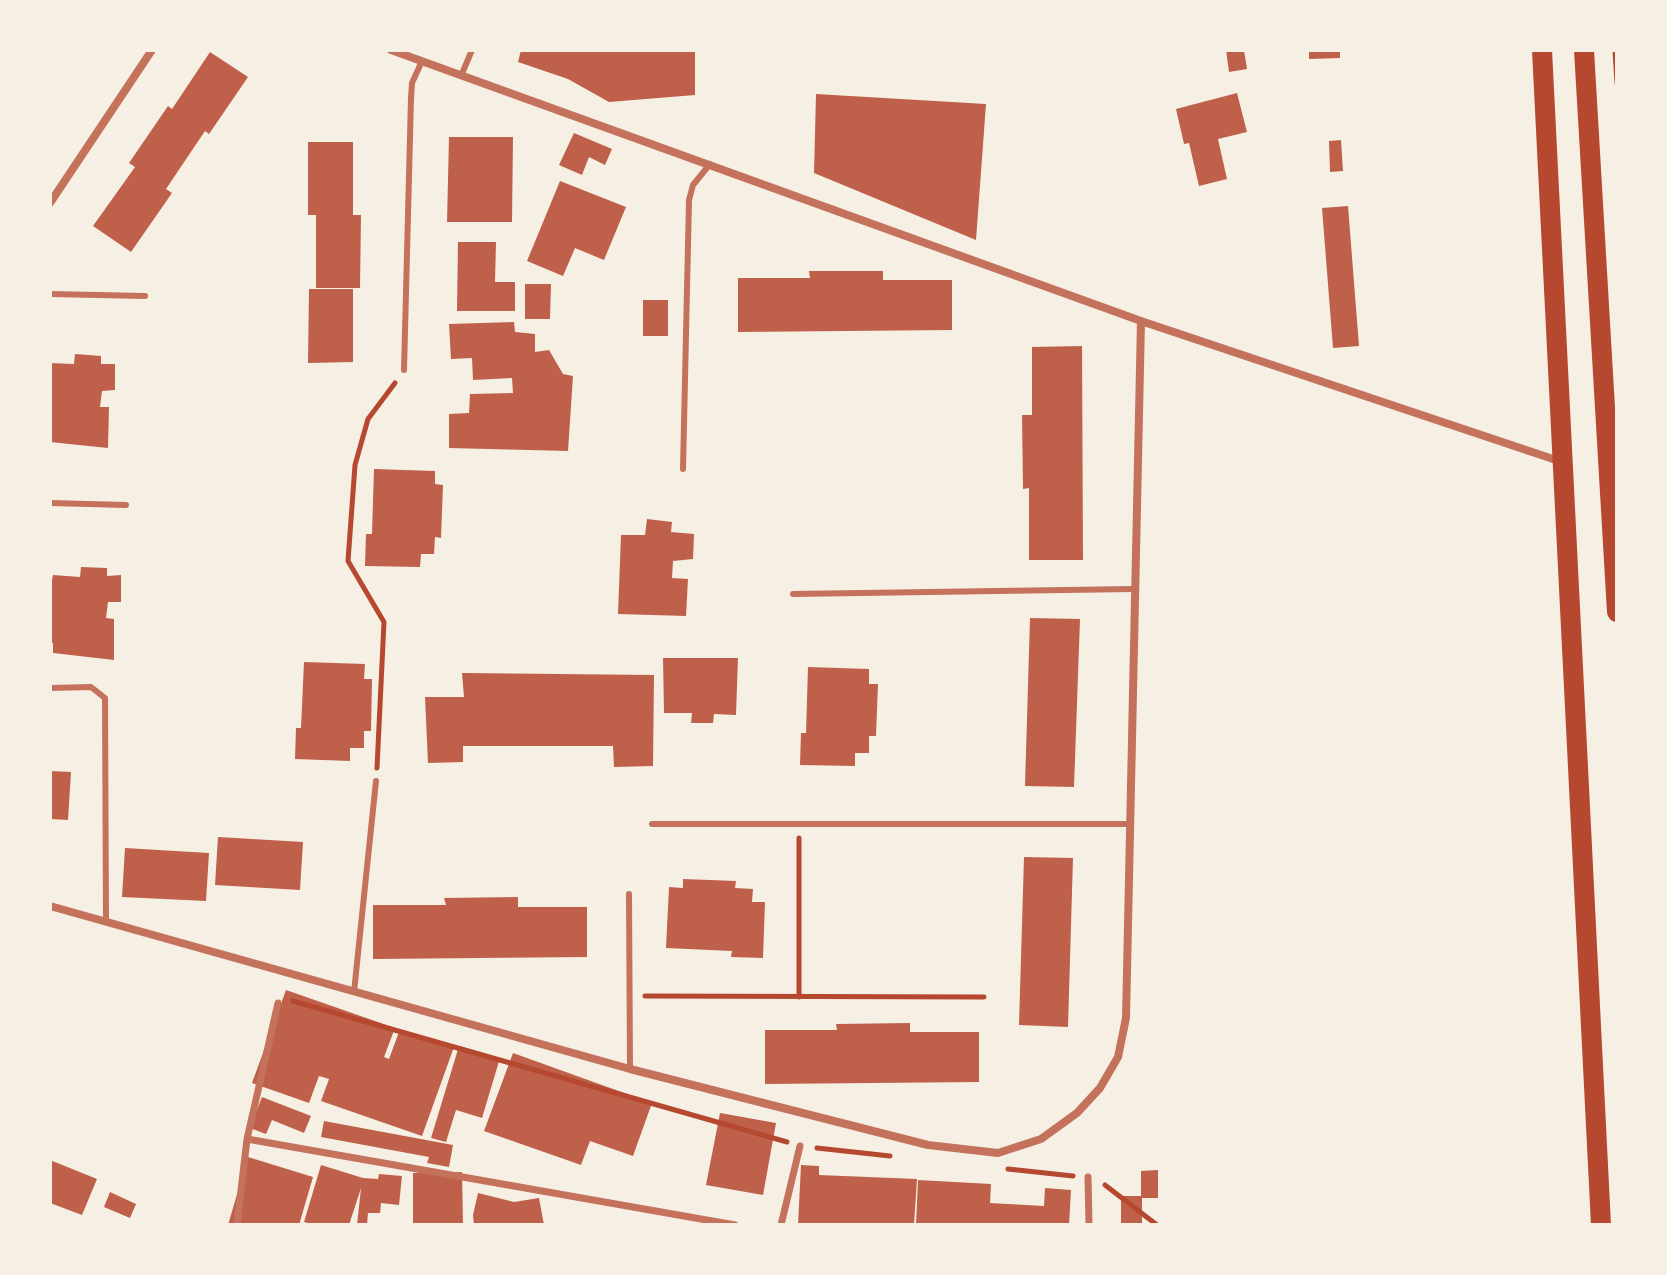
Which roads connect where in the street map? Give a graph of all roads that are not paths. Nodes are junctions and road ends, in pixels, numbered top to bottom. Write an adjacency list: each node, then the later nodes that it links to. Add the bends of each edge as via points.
1 (152, 50): 9 (street)
2 (391, 50): 6 (street)
3 (472, 50): 7 (lane)
4 (1542, 50): 14 (main road)
5 (1584, 50): 20 (main road)
6 (422, 61): 7 (street); 13 (lane, via 411,98)
7 (461, 76): 8 (street)
8 (710, 164): 12 (street); 15 (lane, via 693,185 689,200)
9 (50, 203)
10 (50, 294): 11 (lane)
11 (145, 296)
12 (1141, 321): 14 (street); 18 (street)
13 (404, 370)
14 (1563, 462): 38 (main road)
15 (683, 469)
16 (50, 503): 17 (lane)
17 (126, 505)
18 (1133, 589): 19 (lane); 24 (street)
19 (793, 594)
20 (1617, 612)
21 (50, 688): 27 (lane, via 91,687 105,698)
22 (376, 781): 28 (lane)
23 (652, 824): 24 (lane)
24 (1129, 824): 30 (street, via 1126,1018 1118,1057 1077,1113 1041,1139 998,1153 928,1145)
25 (629, 894): 30 (lane)
26 (50, 906): 27 (street)
27 (106, 922): 28 (street)
28 (354, 992): 30 (street)
29 (278, 1003): 31 (street)
30 (630, 1069)
31 (247, 1139): 34 (street); 35 (street)
32 (800, 1146): 36 (street)
33 (1088, 1177): 37 (street)
34 (237, 1225)
35 (735, 1225)
36 (781, 1225)
37 (1089, 1225)
38 (1601, 1225)

